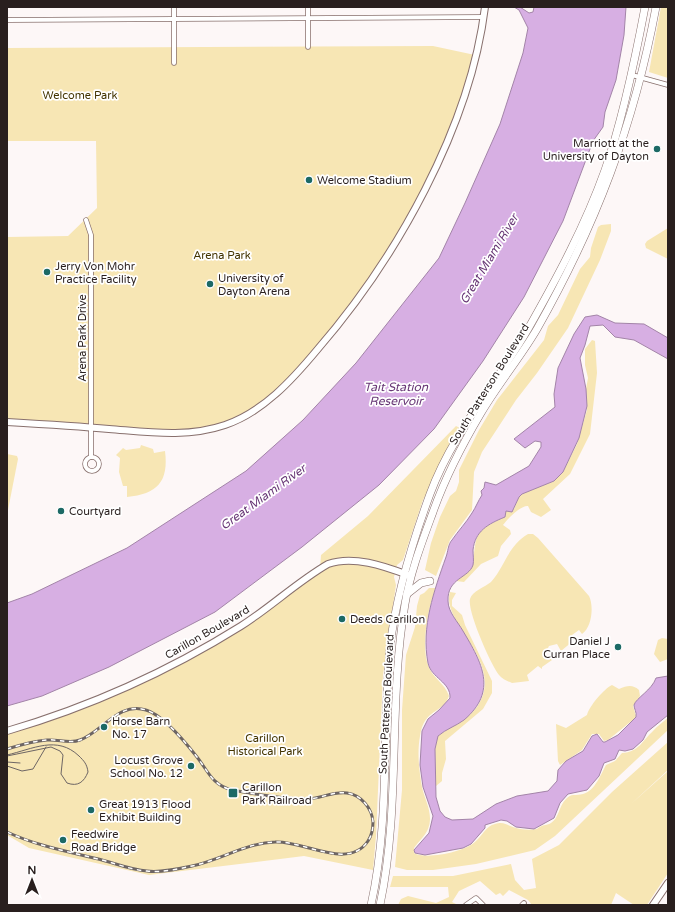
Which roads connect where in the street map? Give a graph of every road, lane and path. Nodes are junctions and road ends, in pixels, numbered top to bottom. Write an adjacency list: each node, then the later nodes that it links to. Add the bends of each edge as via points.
1 (174, 7): 8 (street)
2 (308, 7): 7 (street)
3 (485, 7): 6 (main road)
4 (645, 7): 12 (main road, South Patterson Boulevard)
5 (656, 7): 13 (main road, South Patterson Boulevard)
6 (484, 17): 7 (street); 17 (main road, via 462,101 438,161 412,215 366,288 333,332 297,373 254,410 211,429 168,433)
7 (308, 18): 8 (street); 10 (street)
8 (174, 19): 9 (street); 11 (street)
9 (7, 20)
10 (308, 47)
11 (174, 63)
12 (632, 75): 13 (street); 19 (main road, South Patterson Boulevard, via 605,168 576,239 525,334 466,421 453,445 430,493)
13 (642, 78): 14 (street); 19 (main road, South Patterson Boulevard, via 612,172 583,242 536,330 481,413 456,459)
14 (668, 85)
15 (86, 220): 17 (street, Arena Park Drive, via 91,235)
16 (7, 422): 17 (main road)
17 (90, 428): 18 (street, Arena Park Drive)
18 (91, 457)
19 (408, 575): 21 (main road, South Patterson Boulevard); 22 (main road, Carillon Boulevard, via 355,561 328,564 242,625 177,662 105,695); 24 (main road, South Patterson Boulevard, via 394,619 390,647 381,848)
20 (430, 582): 21 (main road, via 421,583)
21 (407, 594): 25 (main road, South Patterson Boulevard, via 398,656 392,827)
22 (7, 731)
23 (668, 883): 28 (main road)
24 (371, 905)
25 (380, 905)
26 (466, 905): 27 (street, via 476,898)
27 (483, 905)
28 (653, 905)

